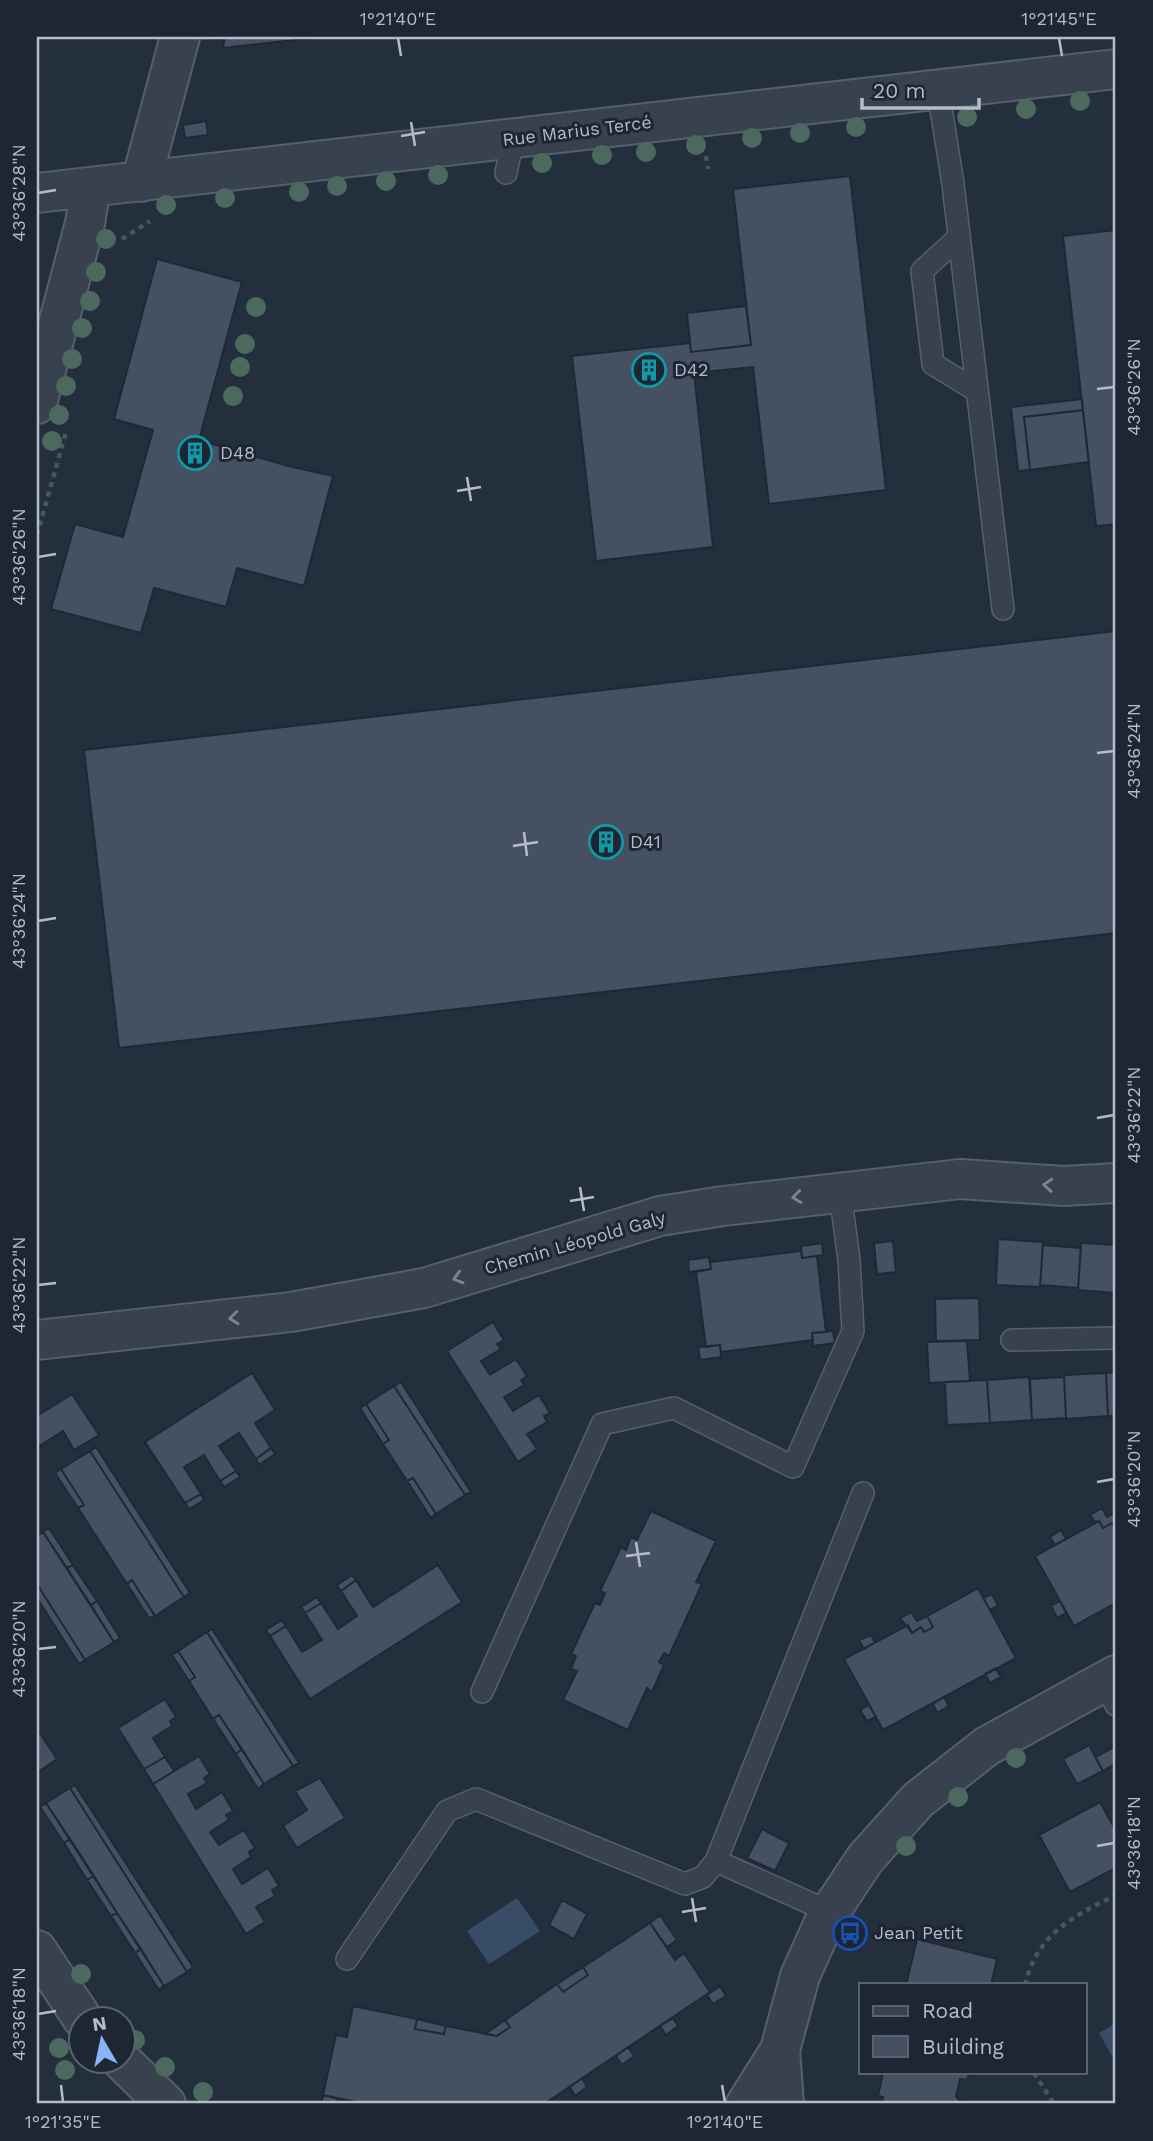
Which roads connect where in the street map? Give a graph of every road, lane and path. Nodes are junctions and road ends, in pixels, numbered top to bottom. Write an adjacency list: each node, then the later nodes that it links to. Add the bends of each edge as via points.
1 (180, 37): 6 (street)
2 (1116, 69): 3 (street, Rue Marius Tercé)
3 (938, 90): 6 (street, Rue Marius Tercé, via 509,156); 7 (lane)
4 (91, 187): 5 (street, Rue Marius Tercé); 6 (street, Rue Marius Tercé); 10 (street)
5 (37, 193)
6 (150, 198): 8 (path)
7 (958, 239): 9 (lane); 9 (lane, via 922,271 925,298 933,364)
8 (119, 242)
9 (976, 391): 13 (lane)
10 (37, 404)
11 (67, 429): 12 (path)
12 (37, 535)
13 (1003, 609)
14 (1116, 1184): 15 (street, Chemin Léopold Galy, one-way to 15, via 1065,1186 960,1179)
15 (840, 1192): 17 (street, Chemin Léopold Galy, one-way to 17, via 660,1216 424,1288 291,1311); 21 (lane, via 853,1331 793,1467 674,1408 602,1424)
16 (1116, 1338): 18 (lane)
17 (37, 1340)
18 (1012, 1340)
19 (863, 1493): 22 (lane)
20 (1112, 1687): 24 (street, via 987,1746 918,1800 865,1859)
21 (482, 1692)
22 (716, 1861): 24 (lane); 26 (lane, via 703,1877 685,1884 476,1799 447,1811)
23 (1116, 1895): 27 (path, via 1069,1919 1040,1947)
24 (830, 1912): 29 (street, via 800,1976)
25 (37, 1950): 28 (street)
26 (347, 1959)
27 (1026, 1983)
28 (73, 2004)
29 (780, 2050): 33 (street); 34 (street)
30 (135, 2074): 32 (street)
31 (1035, 2074): 35 (path)
32 (166, 2104)
33 (746, 2104)
34 (784, 2104)
35 (1054, 2104)

